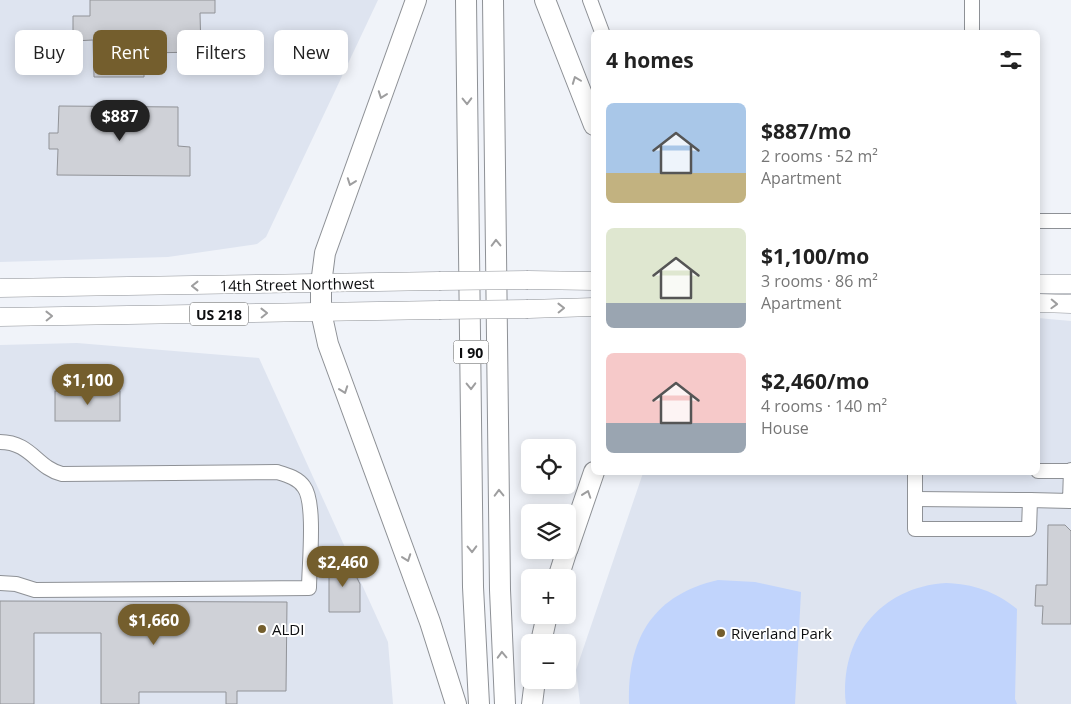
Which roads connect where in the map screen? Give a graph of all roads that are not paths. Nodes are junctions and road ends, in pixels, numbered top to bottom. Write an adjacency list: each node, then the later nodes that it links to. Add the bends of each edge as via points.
1 (416, 0): 13 (highway, one-way to 13, via 329,241)
2 (466, 0): 33 (highway, I 90, one-way to 33, via 473,587)
3 (494, 0): 34 (highway, I 90, one-way to 3, via 500,562)
4 (545, 0): 9 (highway, one-way to 4)
5 (590, 0): 7 (street)
6 (972, 0): 8 (street)
7 (601, 30)
8 (972, 30)
9 (591, 117)
10 (1040, 221): 11 (street)
11 (1071, 221)
12 (591, 281): 13 (main road, 14th Street Northwest, bridge)
13 (321, 284): 16 (main road, 14th Street Northwest / US 218, one-way to 16); 20 (highway)
14 (1040, 284): 15 (main road)
15 (1071, 284)
16 (0, 288)
17 (1040, 303): 18 (main road, one-way to 18)
18 (1071, 304)
19 (591, 307): 20 (main road, 14th Street Northwest / US 218, one-way to 19, bridge)
20 (321, 312): 21 (main road, 14th Street Northwest / US 218, one-way to 20); 32 (highway, one-way to 32, via 338,372 430,622)
21 (0, 317)
22 (0, 442): 30 (street, via 18,446 36,456 46,468 62,474 281,473 297,480 305,488 310,517 309,588 35,590)
23 (1040, 471): 24 (street)
24 (1070, 471): 28 (street, via 1070,501)
25 (593, 475): 29 (highway, one-way to 25)
26 (915, 475): 27 (street)
27 (915, 499): 28 (street); 28 (street, via 915,529 1029,529)
28 (1030, 500)
29 (576, 523)
30 (0, 583)
31 (534, 689): 35 (highway)
32 (456, 704)
33 (479, 704)
34 (505, 704)
35 (532, 704)

